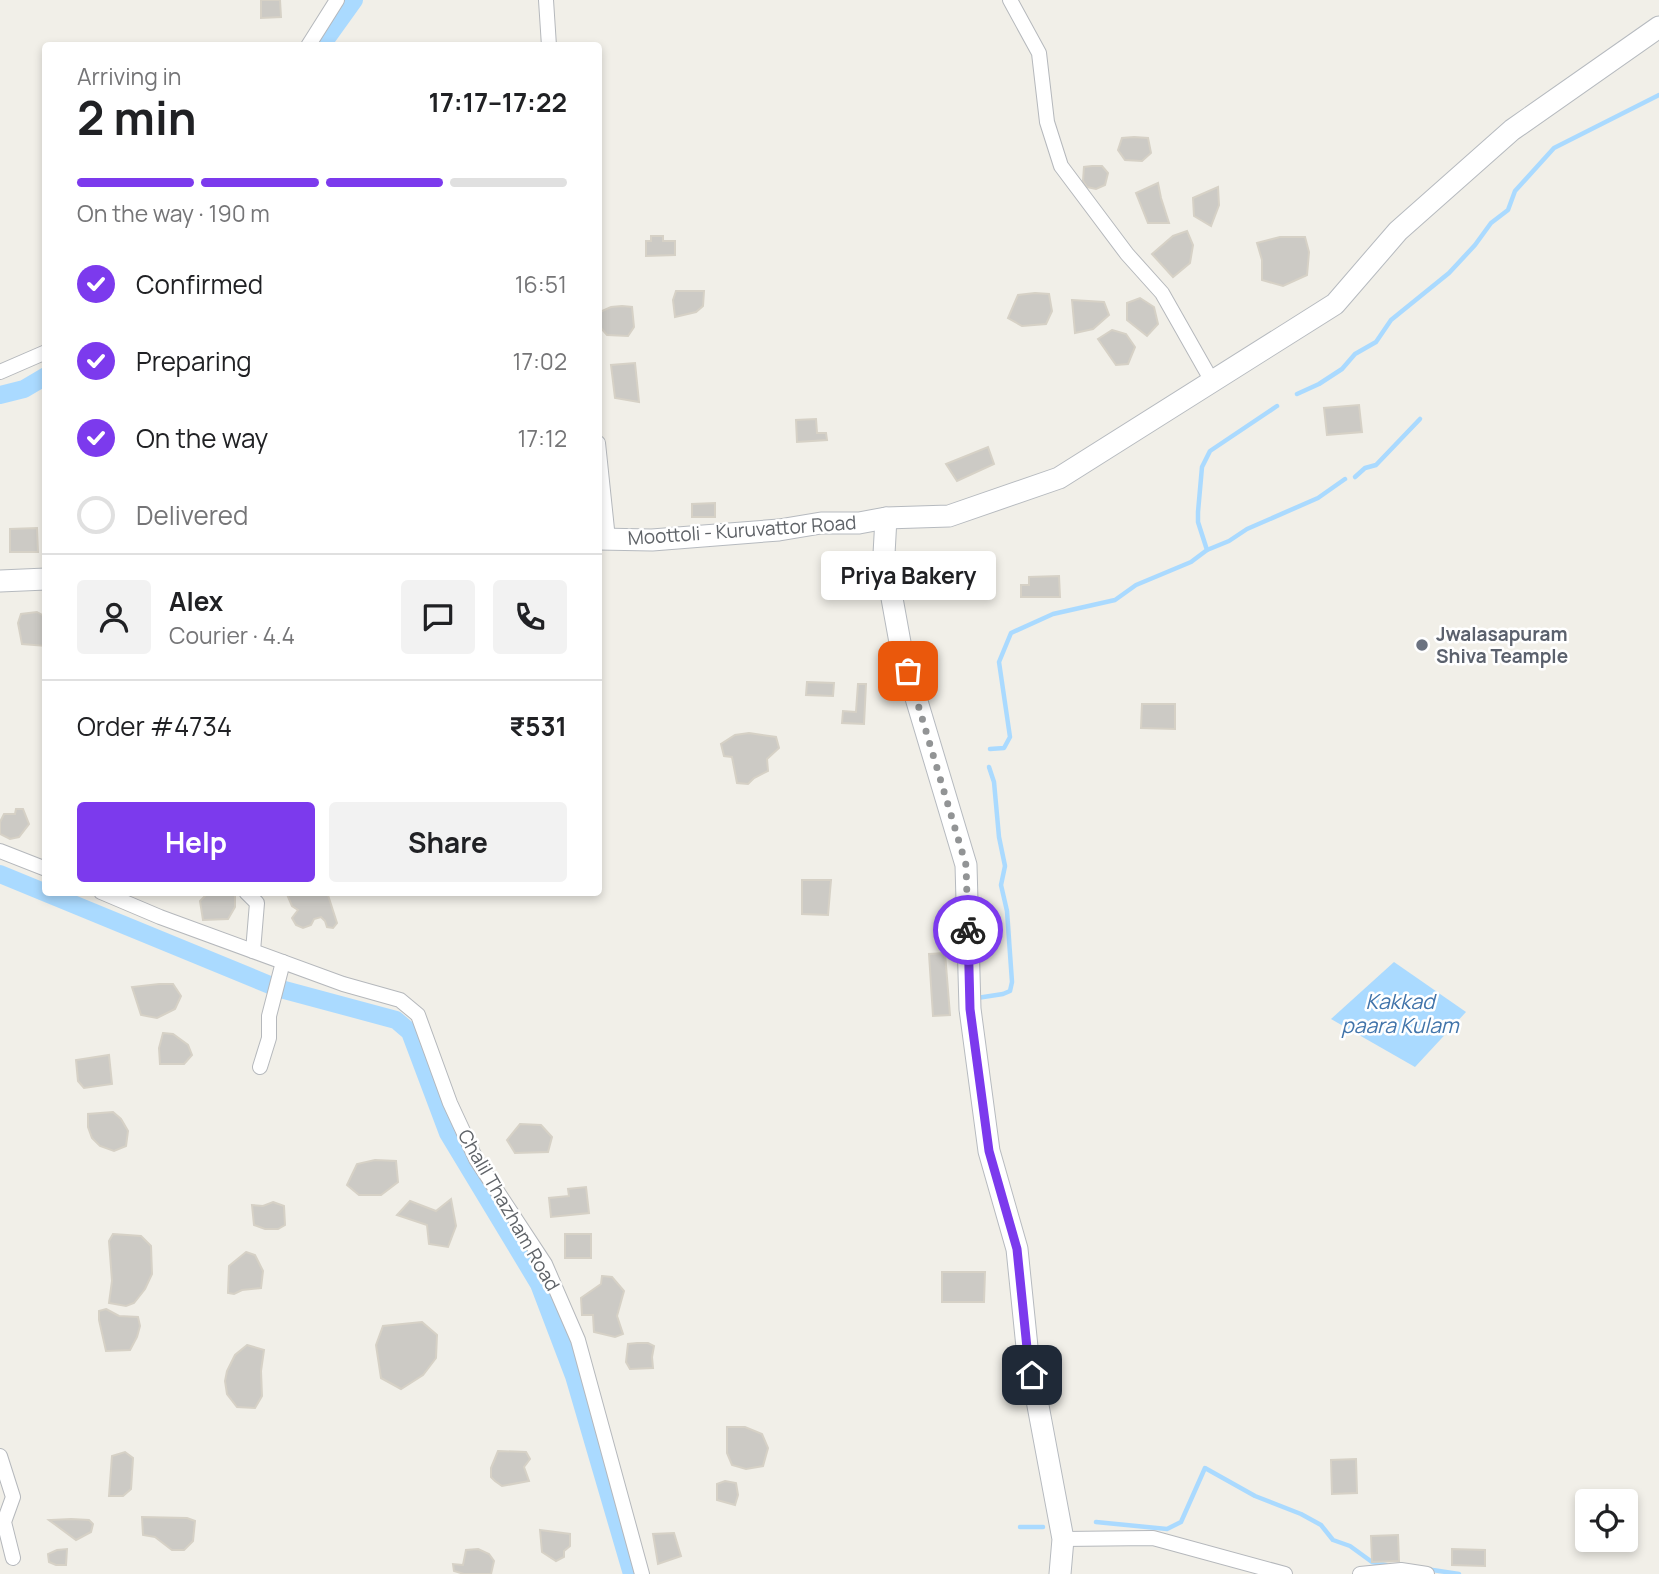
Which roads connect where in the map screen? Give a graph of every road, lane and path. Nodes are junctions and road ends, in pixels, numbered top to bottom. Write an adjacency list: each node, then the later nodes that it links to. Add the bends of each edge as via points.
1 (337, 0): 5 (street)
2 (546, 0): 6 (street)
3 (1010, 0): 9 (street, via 1040,53 1047,122 1061,166 1161,293)
4 (1659, 27): 9 (main road, Moottoli - Kuruvattor Road, via 1512,130 1398,231 1335,304)
5 (311, 42)
6 (549, 42)
7 (42, 354): 8 (street)
8 (0, 372)
9 (1213, 383): 10 (main road, Moottoli - Kuruvattor Road, via 1059,478 949,516)
10 (886, 518): 12 (main road, Moottoli - Kuruvattor Road, via 652,540); 23 (main road, via 884,554 901,648 966,865 970,1009 989,1151 1017,1249 1027,1348)
11 (602, 520): 12 (street)
12 (603, 539)
13 (42, 579): 14 (main road)
14 (0, 581)
15 (0, 851): 16 (street)
16 (42, 867)
17 (111, 896): 19 (street, Chalil Thazham Road)
18 (250, 896): 19 (street, via 257,903)
19 (253, 951): 20 (street, Chalil Thazham Road)
20 (283, 962): 21 (street); 25 (street, Chalil Thazham Road, via 400,1000 418,1015 476,1159 545,1264 578,1340)
21 (260, 1067)
22 (0, 1456): 24 (street, via 13,1497 4,1522)
23 (1063, 1539): 26 (main road); 27 (street, via 1153,1538)
24 (13, 1558)
25 (642, 1574)
26 (1060, 1574)
27 (1285, 1574)
28 (1360, 1574): 29 (street, via 1401,1570)
29 (1427, 1574)

